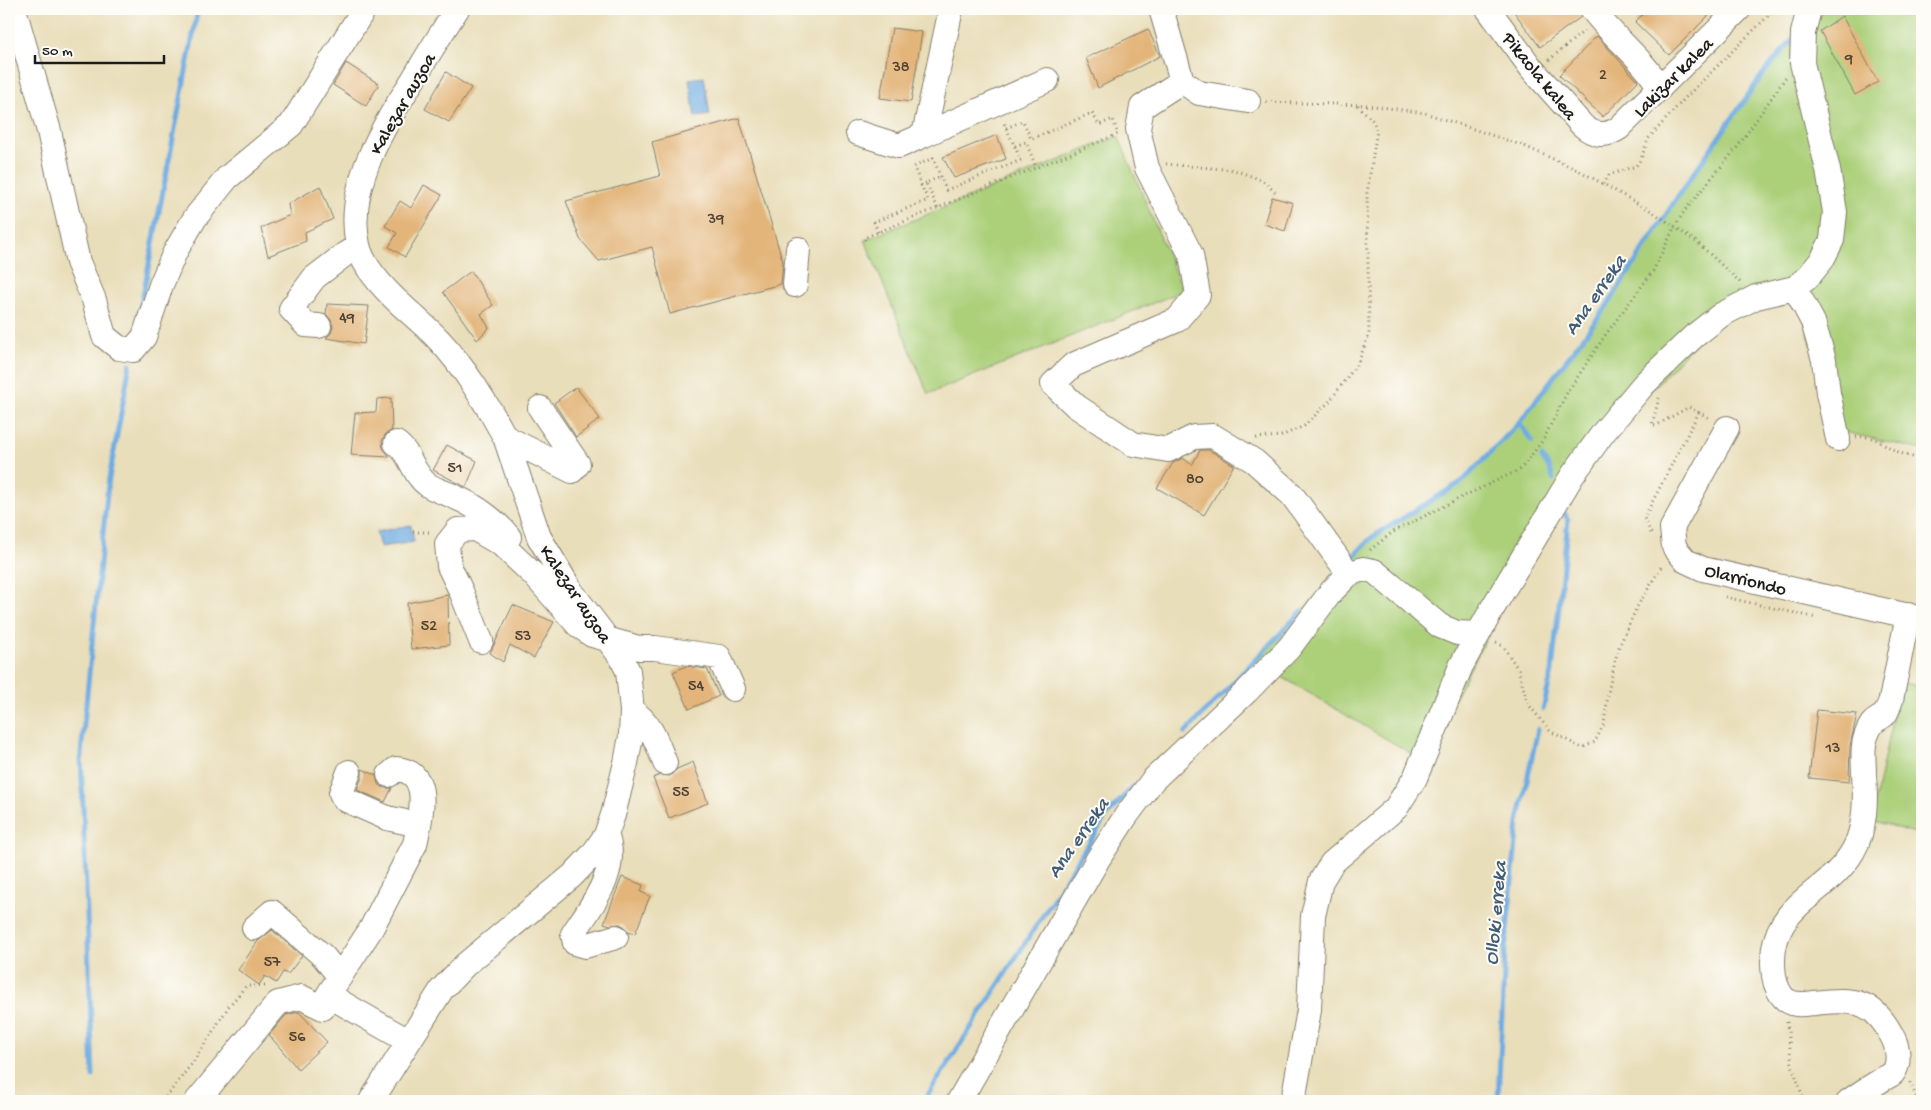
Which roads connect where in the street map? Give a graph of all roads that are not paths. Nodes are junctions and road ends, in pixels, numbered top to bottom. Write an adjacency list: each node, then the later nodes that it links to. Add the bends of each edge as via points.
1 (14, 9): 2 (street, via 49,130 78,262 104,336 119,348 134,350 144,337 161,285 194,218 227,178 291,126)
2 (364, 9)
3 (457, 9): 17 (street, Kalezar auzoa, via 373,149 359,197)
4 (951, 9): 15 (street)
5 (1161, 9): 11 (street)
6 (1488, 9): 16 (street, Pikaola kalea, via 1535,72 1582,125)
7 (1739, 9): 12 (street, Lakizar kalea)
8 (1809, 9): 20 (street, via 1802,63 1835,212 1832,240 1822,260)
9 (1595, 14): 12 (street, via 1650,72)
10 (1047, 80): 15 (street)
11 (1182, 81): 13 (street, via 1199,93); 28 (street, via 1142,107 1128,131 1191,255 1198,296 1177,320 1073,365 1053,384 1076,406 1133,444 1168,450 1194,437 1213,436 1254,461 1292,495)
12 (1660, 88): 16 (street, Lakizar kalea, via 1614,132)
13 (1248, 101)
14 (858, 133): 15 (street, via 899,146)
15 (924, 135)
16 (1600, 135)
17 (358, 246): 21 (street, via 314,278 291,309 306,325); 24 (street, Kalezar auzoa, via 375,277 451,353)
18 (798, 249): 19 (street)
19 (795, 285)
20 (1795, 288): 25 (street, via 1813,322 1824,360); 30 (street, via 1756,297 1721,315 1693,337 1638,391 1572,476)
21 (319, 326)
22 (540, 408): 24 (street, via 578,464 572,471)
23 (1727, 428): 29 (street, Olarriondo, via 1672,528 1674,547 1686,561 1703,569)
24 (505, 437): 32 (street, Kalezar auzoa, via 539,537 571,591)
25 (1838, 439)
26 (396, 443): 27 (street, via 403,447 418,476 428,485 458,498 502,529)
27 (529, 571): 31 (street, via 501,544 475,529 458,530 447,544 449,566); 32 (street, via 578,625)
28 (1349, 574): 30 (street, via 1363,569 1374,571 1440,626 1457,633); 46 (street, via 1331,592 1289,648 1153,780 1126,816)
29 (1915, 617): 48 (street, via 1886,713 1873,723 1865,740 1866,794 1862,828 1854,850 1844,865 1790,914 1774,948 1774,976 1781,995 1788,1002 1801,1005 1851,1002 1878,1013 1888,1027 1897,1055 1893,1073)
30 (1478, 634): 47 (street, via 1461,666 1415,778 1396,808 1332,863 1321,882 1313,916 1309,1010)
31 (481, 641)
32 (609, 641): 33 (street, via 639,648 719,657); 34 (street, Kalezar auzoa, via 628,671)
33 (733, 690)
34 (632, 711): 35 (street, via 641,716 652,731); 39 (street, Kalezar auzoa, via 626,763)
35 (665, 762)
36 (348, 772): 38 (street, via 342,793 344,799 387,818)
37 (389, 775): 38 (street, via 396,769 406,769 420,783 423,805)
38 (419, 826): 42 (street, via 415,844 371,929)
39 (606, 835): 41 (street, via 611,859 600,892 573,934 576,943 585,946); 43 (street, Kalezar auzoa, via 572,876 465,965 442,989)
40 (254, 928): 42 (street, via 272,912 323,956)
41 (616, 937)
42 (334, 986): 43 (street); 44 (street, via 322,1008 301,997 278,1003)
43 (408, 1041): 45 (street, Kalezar auzoa)
44 (197, 1101)
45 (371, 1101)
46 (959, 1101)
47 (1292, 1101)
48 (1849, 1101)

